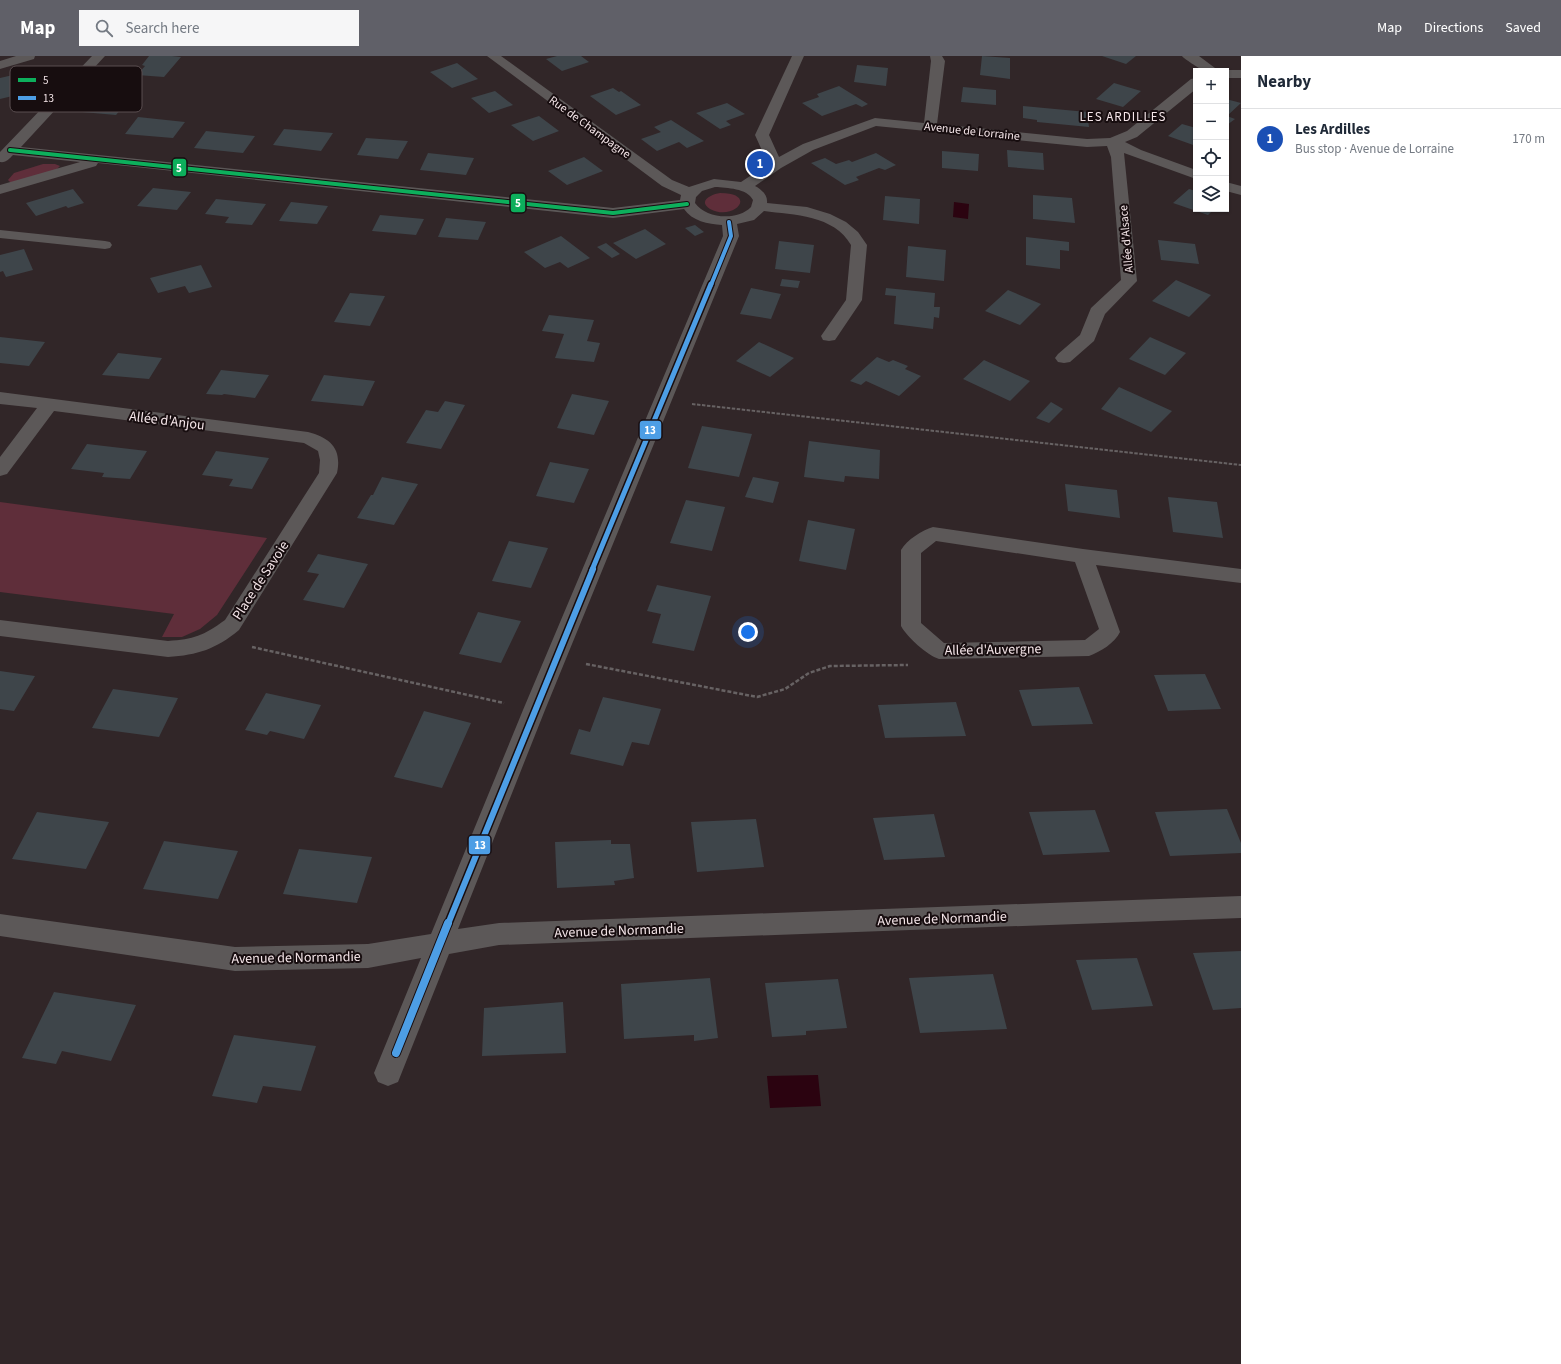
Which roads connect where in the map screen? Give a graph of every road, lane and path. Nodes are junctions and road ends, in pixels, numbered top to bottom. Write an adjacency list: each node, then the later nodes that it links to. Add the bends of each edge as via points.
1 (29, 56): 7 (street)
2 (99, 56): 8 (street)
3 (798, 56): 18 (street, via 762,135)
4 (936, 56): 14 (street, via 938,61)
5 (1188, 56): 9 (street)
6 (501, 57): 24 (street, Rue de Champagne)
7 (0, 65)
8 (90, 66)
9 (1208, 68)
10 (1229, 74): 11 (street)
11 (1241, 74)
12 (1193, 84): 15 (street, Avenue de Lorraine, via 1132,134)
13 (46, 112): 16 (street)
14 (930, 127): 15 (street, Avenue de Lorraine, via 1087,143); 18 (street, Avenue de Lorraine, via 875,122 808,147)
15 (1113, 142): 19 (street); 30 (street, Allée d'Alsace, via 1118,157 1129,281 1097,312 1088,337)
16 (5, 156): 17 (street)
17 (102, 160): 22 (street); 24 (street, via 613,213)
18 (776, 165): 20 (street, Avenue de Lorraine)
19 (1193, 174)
20 (744, 187): 24 (street, via 714,183 704,185); 25 (street, via 757,195)
21 (1229, 187): 23 (street)
22 (0, 190)
23 (1241, 191)
24 (689, 198): 26 (street, Rue de Champagne, via 690,210 702,217)
25 (759, 206): 26 (street, via 749,217); 29 (street, via 825,217 841,225 853,235 859,245 854,300)
26 (729, 222): 32 (street, via 731,236)
27 (0, 234): 28 (lane)
28 (105, 245)
29 (829, 336)
30 (1064, 358)
31 (0, 398): 33 (street, Allée d'Anjou)
32 (663, 401): 35 (path); 42 (street)
33 (49, 405): 34 (street, Allée d'Anjou, via 308,438 321,444); 36 (street)
34 (329, 452): 40 (street, Place de Savoie, via 331,462 328,473 232,625)
35 (1241, 465)
36 (0, 470)
37 (1083, 556): 38 (street, Allée d'Auvergne); 41 (street, Allée d'Auvergne, via 1110,632 1088,648); 41 (street, Allée d'Auvergne, via 933,534 911,550 911,626)
38 (1241, 576)
39 (0, 628): 40 (street, Place de Savoie, via 168,649 193,647)
40 (215, 638): 43 (path)
41 (938, 651): 42 (path, via 914,665 830,666 809,673 785,689 757,696)
42 (556, 658): 43 (street)
43 (534, 710): 46 (street)
44 (1241, 907): 46 (street, Avenue de Normandie, via 499,934)
45 (0, 924): 46 (street, Avenue de Normandie, via 235,959 368,956)
46 (441, 944): 47 (street)
47 (388, 1073)

